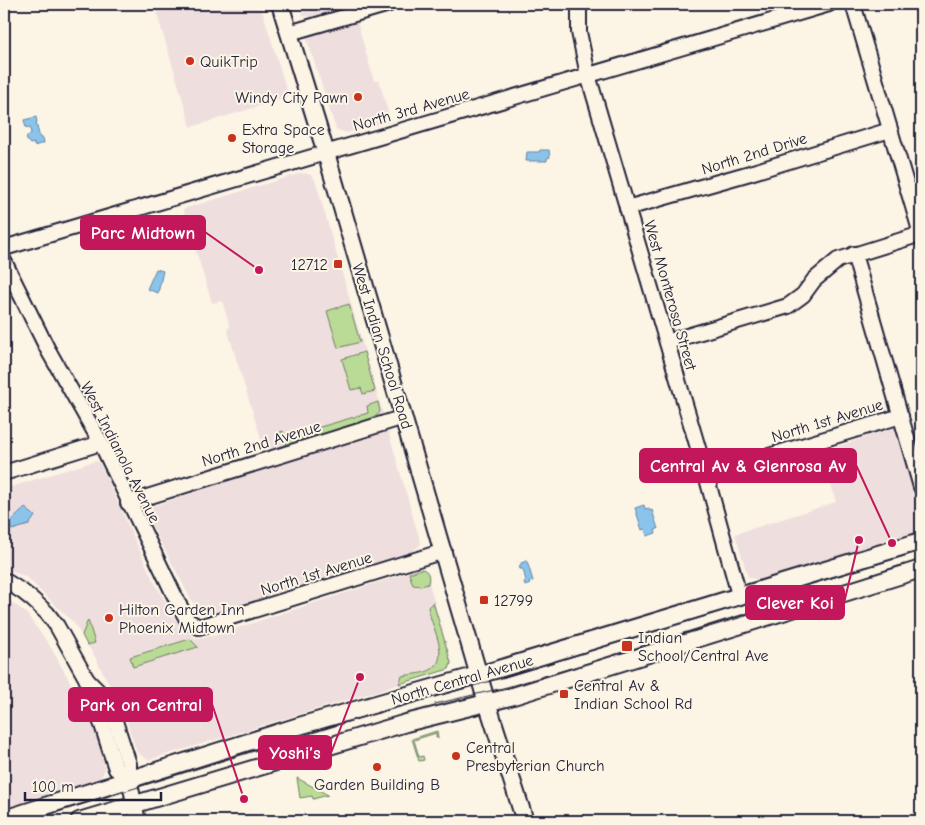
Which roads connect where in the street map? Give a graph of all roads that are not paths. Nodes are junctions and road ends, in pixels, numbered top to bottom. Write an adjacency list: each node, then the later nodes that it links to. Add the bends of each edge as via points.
1 (280, 4): 6 (main road, West Indian School Road)
2 (389, 4): 6 (street)
3 (579, 4): 7 (street, West Monterosa Street, via 579,32)
4 (829, 4): 7 (street, North 3rd Avenue)
5 (853, 4): 8 (street)
6 (289, 34): 9 (main road, West Indian School Road)
7 (588, 75): 9 (street, North 3rd Avenue); 11 (street, West Monterosa Street)
8 (890, 130): 10 (street); 11 (street, North 2nd Drive)
9 (326, 153): 13 (street, North 3rd Avenue); 18 (main road, West Indian School Road)
10 (915, 190): 12 (street)
11 (628, 208): 16 (street, West Monterosa Street)
12 (921, 234): 14 (street)
13 (4, 248)
14 (854, 254): 16 (street, via 826,269 803,295 788,306); 17 (street)
15 (4, 261): 19 (street, West Indianola Avenue, via 48,350)
16 (667, 342): 21 (street, West Monterosa Street)
17 (901, 416): 21 (street, North 1st Avenue); 22 (street)
18 (404, 417): 23 (street, North 2nd Avenue); 25 (main road, West Indian School Road)
19 (101, 443): 20 (street); 23 (street, West Indianola Avenue)
20 (4, 474)
21 (706, 475): 28 (street, West Monterosa Street)
22 (921, 487)
23 (128, 503): 29 (street, West Indianola Avenue, via 186,617)
24 (921, 541): 28 (main road, North Central Avenue)
25 (444, 551): 29 (street, North 1st Avenue); 30 (main road, West Indian School Road)
26 (921, 569): 30 (main road, North Central Avenue)
27 (4, 580): 31 (street, via 47,613 87,680 105,698 129,764)
28 (739, 595): 30 (main road, North Central Avenue)
29 (199, 627)
30 (483, 689): 31 (main road, North Central Avenue, via 299,726); 32 (main road, North Central Avenue, via 406,724); 36 (main road, West Indian School Road)
31 (129, 779): 32 (street); 33 (main road, North Central Avenue)
32 (133, 800): 34 (main road, North Central Avenue); 35 (street)
33 (4, 819)
34 (79, 821)
35 (138, 821)
36 (525, 821)

